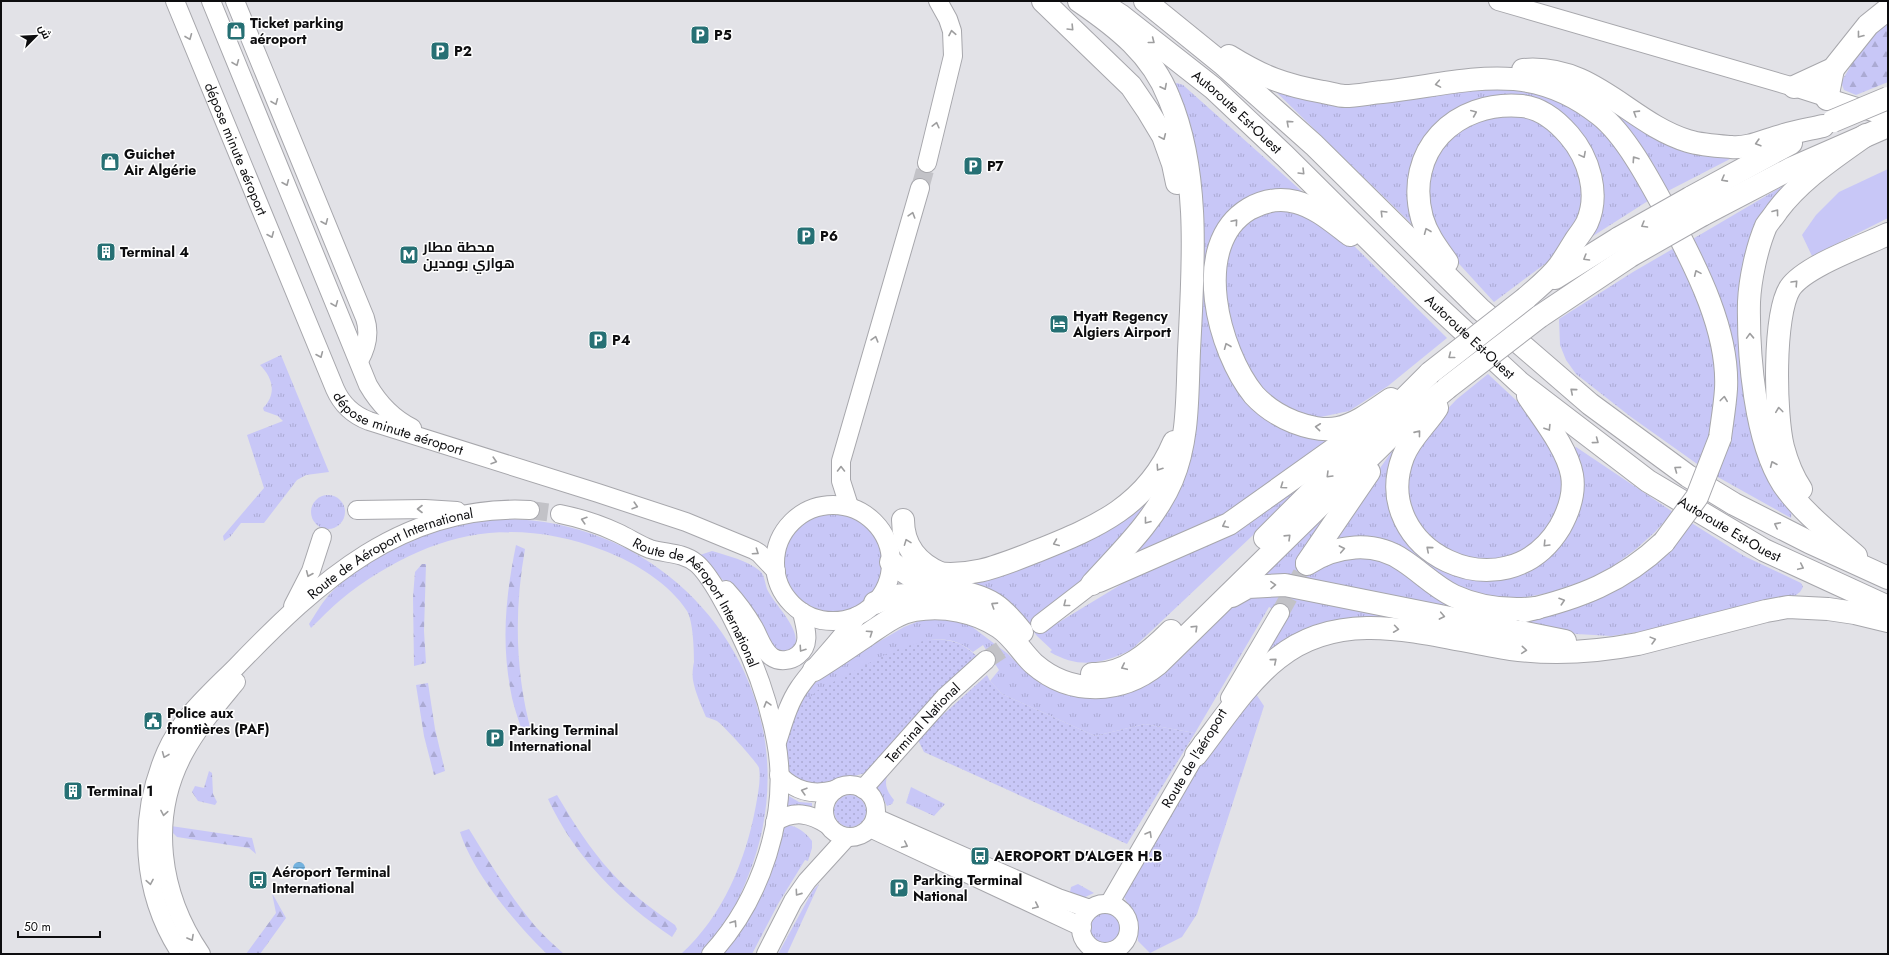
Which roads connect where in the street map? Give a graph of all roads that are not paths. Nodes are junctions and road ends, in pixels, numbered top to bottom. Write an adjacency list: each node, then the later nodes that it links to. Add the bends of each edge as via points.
1 (174, 1): 36 (main road, dépose minute aéroport, one-way to 36, via 340,400 363,419)
2 (211, 1): 29 (main road, dépose minute aéroport, one-way to 29)
3 (234, 1): 29 (main road, one-way to 29, via 365,318 368,337 365,350)
4 (938, 1): 20 (main road, one-way to 4, via 953,56 952,31)
5 (1043, 1): 28 (highway, one-way to 28, via 1125,79 1162,136 1173,164 1179,193)
6 (1079, 1): 28 (highway, one-way to 28, via 1117,28 1142,52 1162,81 1171,103 1182,138 1190,189)
7 (1098, 1): 25 (highway, Autoroute Est-Ouest, one-way to 25, via 1120,15 1213,88 1250,121)
8 (1498, 1): 13 (main road)
9 (1152, 6): 12 (highway, one-way to 9, via 1344,96 1284,84 1256,73 1193,35); 27 (highway, Autoroute Est-Ouest, one-way to 9, via 1314,145 1224,65)
10 (1888, 9): 11 (highway, one-way to 11, via 1868,25)
11 (1834, 69): 13 (highway); 14 (highway)
12 (1463, 79): 17 (highway, one-way to 12, via 1732,148 1688,141 1661,129 1592,85 1562,73 1533,69 1504,71); 54 (highway, one-way to 12, bridge, via 1577,596 1616,579 1641,563 1664,542 1697,497 1720,438 1726,388 1722,340 1707,294 1651,183 1619,135 1601,116 1573,97 1535,81 1504,77)
13 (1794, 87): 14 (main road)
14 (1827, 98): 16 (main road)
15 (1888, 98): 17 (highway, bridge)
16 (1888, 117)
17 (1828, 123): 22 (highway, one-way to 22)
18 (1888, 126): 19 (highway)
19 (1866, 135): 22 (highway); 43 (highway, one-way to 19, via 1794,500 1782,483 1763,438 1751,353 1749,301 1754,268 1767,225 1785,200 1803,183)
20 (927, 163)
21 (920, 188): 37 (main road, one-way to 21, via 841,481 841,461)
22 (1696, 207): 24 (highway, bridge)
23 (1888, 234): 43 (highway, one-way to 23, via 1796,480 1783,447 1777,392 1778,344 1783,306 1790,288 1802,276)
24 (1625, 247): 26 (highway, one-way to 26, via 1573,266); 32 (highway, bridge)
25 (1427, 297): 30 (highway, one-way to 25, via 1356,421 1339,428 1298,424 1281,416 1265,405 1247,386 1223,336 1215,290 1219,251 1229,229 1247,211 1260,204 1275,201 1296,202 1334,224); 31 (highway, Autoroute Est-Ouest)
26 (1526, 298): 27 (highway, one-way to 26, via 1430,239 1422,219 1418,186 1425,157 1434,140 1449,126 1484,108 1523,106 1540,110 1577,143 1591,176 1591,207 1587,223 1558,267); 30 (highway, one-way to 30, bridge)
27 (1480, 309): 49 (highway, Autoroute Est-Ouest, one-way to 27, via 1741,507 1688,476 1590,404)
28 (1191, 315): 33 (highway)
29 (358, 361): 36 (main road, dépose minute aéroport, via 374,395 390,414)
30 (1430, 373): 34 (highway)
31 (1520, 383): 32 (highway, one-way to 32, via 1565,454 1572,476 1572,499 1557,532 1540,551 1517,564 1492,570 1468,569 1448,562 1429,550 1415,534 1401,508 1398,482 1403,458 1410,442 1438,408); 53 (highway, Autoroute Est-Ouest, one-way to 53, via 1648,481 1764,550)
32 (1447, 388): 35 (highway)
33 (1187, 393): 48 (highway, one-way to 48, via 1182,420 1166,458 1141,492 1121,510 1085,532 1000,566 971,573); 50 (highway, one-way to 50, via 1187,416 1181,452 1172,480 1162,500 1136,535)
34 (1394, 407): 50 (highway, one-way to 50, via 1229,524); 65 (highway, one-way to 65)
35 (1397, 430): 51 (highway, one-way to 35); 54 (highway, one-way to 54, via 1307,564 1338,549 1372,548 1394,555 1432,583 1465,600 1500,608)
36 (457, 449): 47 (main road, one-way to 47, via 686,522 759,552)
37 (849, 506): 45 (main road, via 861,511 876,523 886,538); 47 (main road, via 820,505 794,518 778,542)
38 (357, 510): 40 (main road, one-way to 38, via 430,509)
39 (530, 510): 40 (main road, Route de Aéroport International)
40 (473, 513): 59 (main road, Route de Aéroport International, via 433,522 389,540 330,580)
41 (560, 514): 46 (main road, Route de Aéroport International, one-way to 41, via 678,554 648,548 599,524)
42 (903, 520): 48 (highway, one-way to 42, via 926,566 913,554 905,538)
43 (1831, 533): 49 (highway)
44 (322, 537): 59 (main road, one-way to 59, via 308,577)
45 (891, 559): 48 (highway, via 914,568); 52 (main road, via 887,584); 65 (highway, one-way to 45, via 1112,672 1083,673 1066,668 1045,658 1012,620 994,604 925,583 912,577)
46 (698, 564): 55 (main road, one-way to 46, via 807,634 805,647 790,660 771,657 738,604); 68 (main road, Route de Aéroport International, one-way to 46, via 764,692 746,646 724,604)
47 (776, 572): 55 (main road, via 784,595)
48 (942, 574)
49 (1882, 576)
50 (1092, 584): 62 (main road, one-way to 62)
51 (1223, 600): 60 (highway, one-way to 60, via 1248,587 1285,585); 65 (highway, one-way to 51)
52 (875, 603): 57 (main road); 58 (highway, via 903,594 924,596 960,608)
53 (1888, 607)
54 (1537, 608): 60 (highway)
55 (802, 612): 57 (main road, via 817,619 833,621)
56 (1280, 613): 69 (main road, Route de l'aéroport)
57 (857, 616): 67 (main road)
58 (972, 616): 65 (highway, via 991,622 1007,633 1026,656 1045,672 1079,686 1103,688 1127,683 1149,671); 67 (highway, one-way to 58, via 894,617 913,610 953,609)
59 (286, 619): 63 (main road, Route de Aéroport International)
60 (1470, 621): 64 (highway, via 1549,638)
61 (1888, 621): 64 (highway, one-way to 61, via 1776,609 1828,609)
62 (1040, 624)
63 (262, 640): 81 (main road, Route de Aéroport International, one-way to 81, via 184,722 166,752 153,790 147,832 149,876 162,919); 82 (main road, one-way to 82, via 266,644 265,650 222,699 189,743 173,776 164,813 163,851 171,893 191,940)
64 (1617, 648): 69 (highway, one-way to 64, via 1265,669 1306,640 1336,631 1365,627 1394,628 1512,649 1554,652)
65 (1162, 650)
66 (986, 660): 71 (main road, Terminal National, via 945,697)
67 (814, 670): 68 (main road, via 792,700)
68 (776, 742): 70 (main road, Route de Aéroport International)
69 (1196, 755): 77 (main road, Route de l'aéroport, one-way to 69)
70 (779, 774): 72 (main road, one-way to 70, via 825,793 804,792 795,788); 73 (main road, Route de Aéroport International)
71 (864, 789): 72 (main road, via 849,785); 74 (main road, via 876,805)
72 (835, 790): 75 (main road, via 829,796 824,810)
73 (775, 822): 75 (main road, via 789,815 805,814); 83 (main road, Route de Aéroport International, one-way to 73, via 734,925 748,901 760,876)
74 (873, 823): 76 (main road, via 860,836); 78 (main road); 79 (main road, one-way to 79)
75 (828, 825): 76 (main road, via 839,835)
76 (847, 837): 84 (main road, one-way to 84, via 807,881 793,901)
77 (1109, 904): 78 (main road); 80 (main road, via 1116,906 1126,917 1129,931 1126,938 1113,950)
78 (1090, 909): 79 (main road, via 1084,917)
79 (1082, 927): 80 (main road)
80 (1089, 950)
81 (181, 954)
82 (201, 954)
83 (711, 954)
84 (766, 954)

